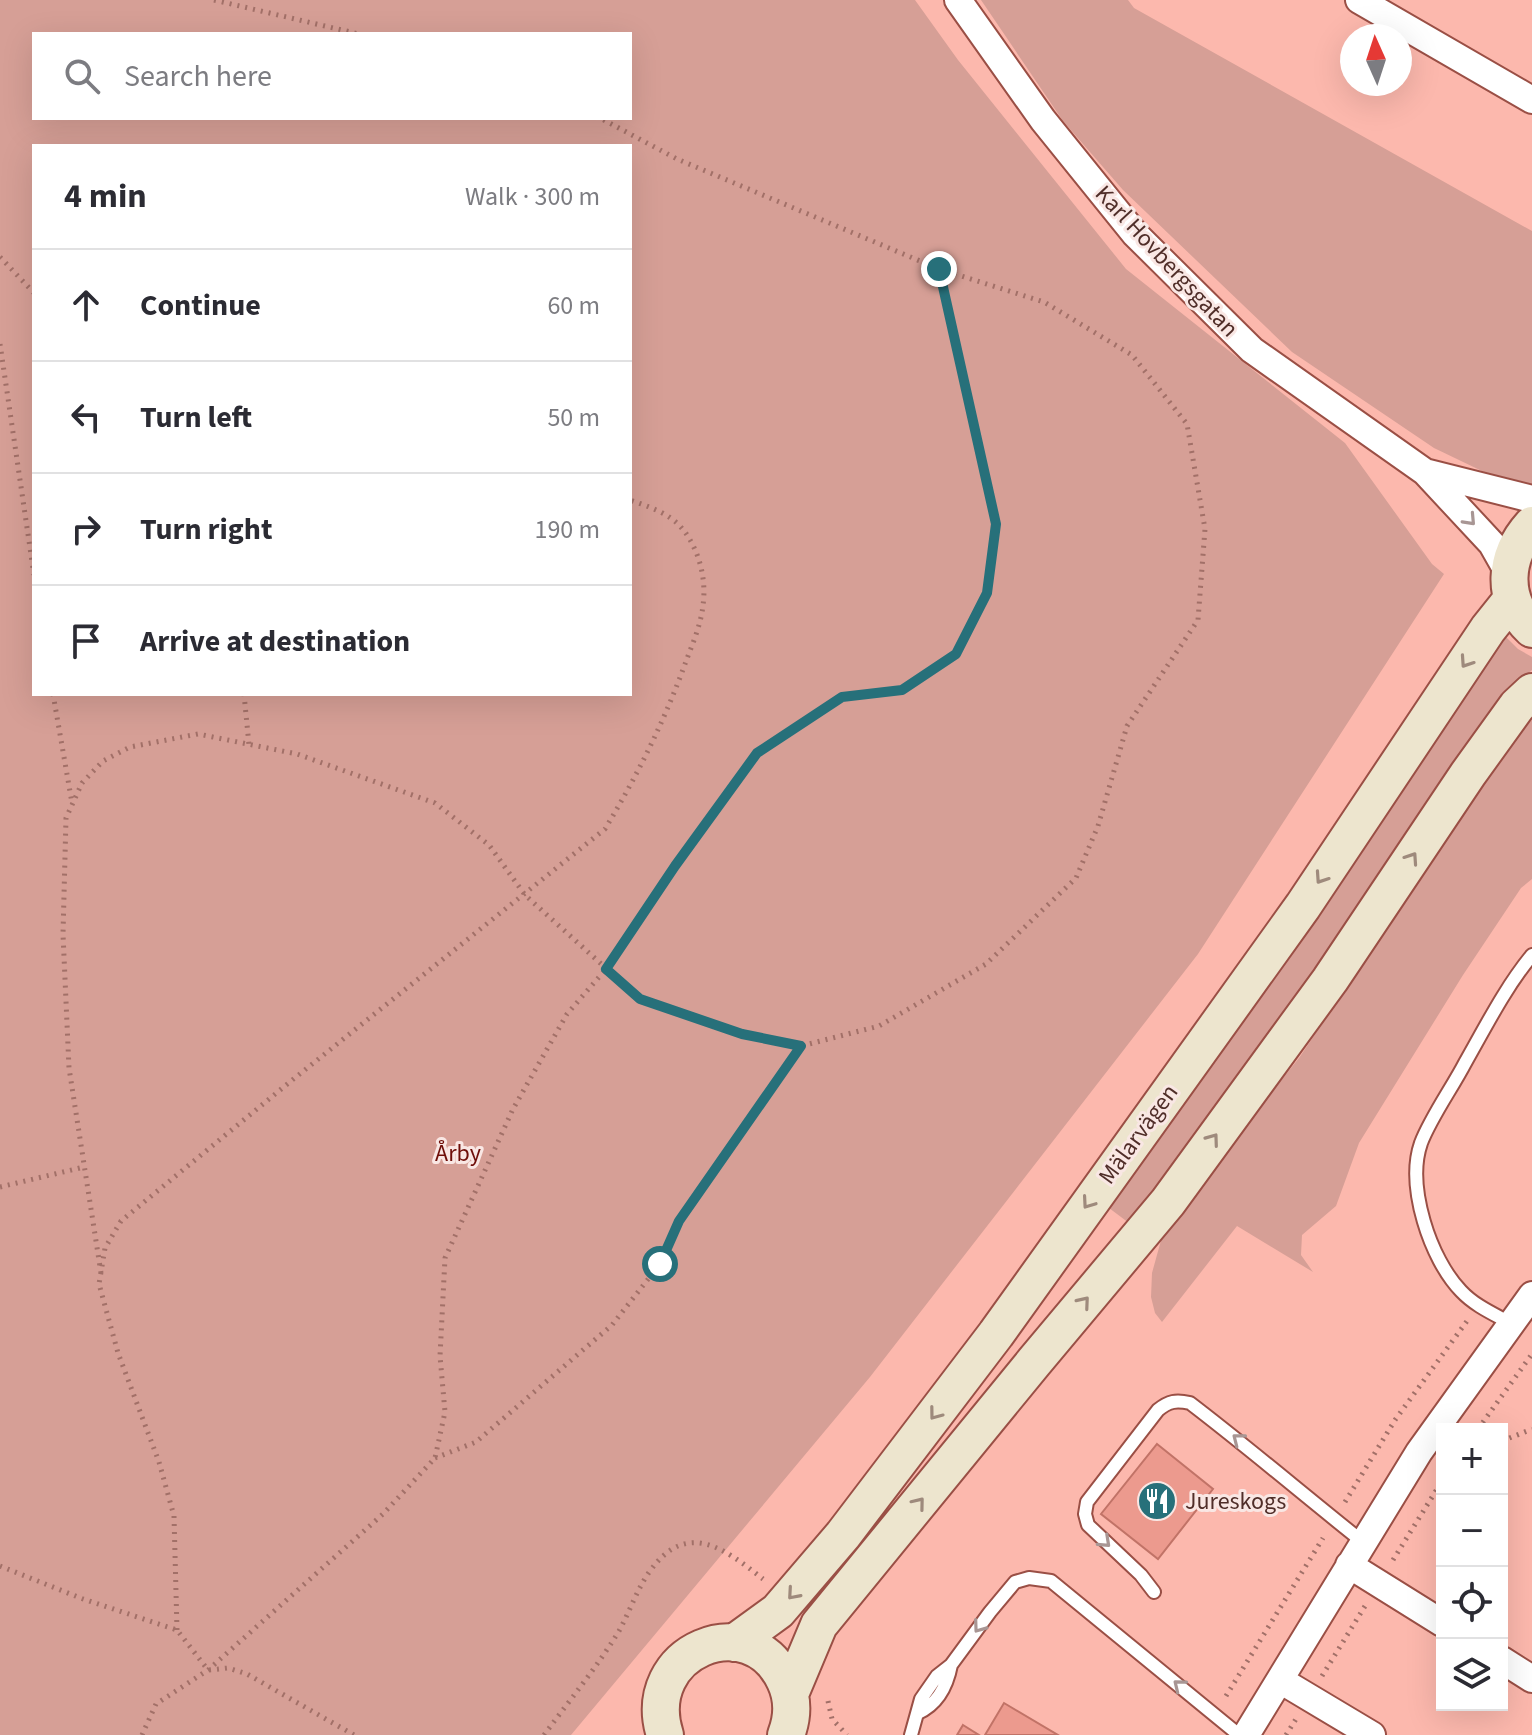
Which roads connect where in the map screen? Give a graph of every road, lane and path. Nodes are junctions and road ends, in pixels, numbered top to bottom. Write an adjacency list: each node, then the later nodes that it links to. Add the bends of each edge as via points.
1 (214, 0): 4 (path)
2 (958, 0): 11 (street, Karl Hovbergsgatan, via 1043,120 1135,234 1252,350)
3 (1359, 0): 5 (street)
4 (350, 32)
5 (1532, 100)
6 (604, 120): 8 (path, via 677,159)
7 (0, 257): 9 (path)
8 (939, 269): 25 (path, via 996,524 987,593 956,654 902,690 842,697 757,753); 26 (path, via 1044,302 1132,355 1187,424 1205,529 1198,620 1127,726 1098,826 1076,878 986,964 879,1026)
9 (32, 291)
10 (0, 344): 15 (path)
11 (1425, 472): 12 (street, Karl Hovbergsgatan); 16 (street, Karl Hovbergsgatan, one-way to 16, via 1492,544)
12 (1532, 499)
13 (632, 501): 23 (path, via 678,525 698,556 704,582 697,630 660,728 605,829)
14 (1532, 525): 16 (main road, Mälarvägen, via 1515,549)
15 (32, 561)
16 (1510, 587): 17 (main road, via 1517,611); 43 (main road, Mälarvägen, one-way to 43, via 1488,629 1303,906 996,1334 816,1567 778,1611)
17 (1532, 629)
18 (1532, 692): 48 (main road, one-way to 18, via 819,1625 1168,1202 1330,980 1468,774)
19 (53, 696): 22 (path)
20 (244, 696): 21 (path)
21 (249, 745): 22 (path, via 198,734 130,747 103,761 82,783); 23 (path, via 297,754 435,803 489,845)
22 (72, 804): 27 (path, via 66,818 63,934 69,1068)
23 (525, 895): 25 (path); 29 (path, via 121,1221 105,1248)
24 (1532, 955): 31 (lane, via 1511,981 1421,1144 1415,1181 1446,1271 1478,1305)
25 (606, 969): 26 (path, via 640,999 742,1034); 36 (path, via 567,1014 513,1109 445,1258 440,1356 445,1412)
26 (801, 1046): 36 (path, via 679,1221 660,1264 612,1325 476,1442)
27 (84, 1167): 28 (path); 29 (path)
28 (0, 1187)
29 (101, 1273): 42 (path, via 99,1284 118,1353 174,1516)
30 (1532, 1295): 31 (street)
31 (1512, 1324): 37 (street, via 1419,1452)
32 (1532, 1354): 33 (path)
33 (1482, 1423)
34 (1531, 1431): 35 (path)
35 (1508, 1439)
36 (435, 1458): 45 (path, via 383,1514)
37 (1363, 1542): 38 (street); 40 (lane, one-way to 40, via 1190,1403 1176,1400 1158,1410 1087,1502 1085,1514 1088,1525)
38 (1349, 1565): 41 (street); 47 (street)
39 (0, 1566): 42 (path)
40 (1154, 1592)
41 (1436, 1619)
42 (177, 1630): 45 (path)
43 (734, 1643): 48 (main road, via 765,1656 781,1673); 49 (main road, via 711,1644 680,1660 667,1679)
44 (1508, 1664): 46 (street)
45 (208, 1670): 50 (path, via 156,1704); 51 (path, via 228,1668 247,1674)
46 (1532, 1679)
47 (1280, 1680): 55 (street); 56 (street)
48 (794, 1717)
49 (662, 1718): 52 (main road)
50 (142, 1735)
51 (354, 1735)
52 (640, 1735)
53 (911, 1735): 54 (lane, one-way to 53, via 1051,1581 1037,1577 1015,1582 937,1676 921,1699)
54 (1239, 1735)
55 (1246, 1735)
56 (1372, 1735)

